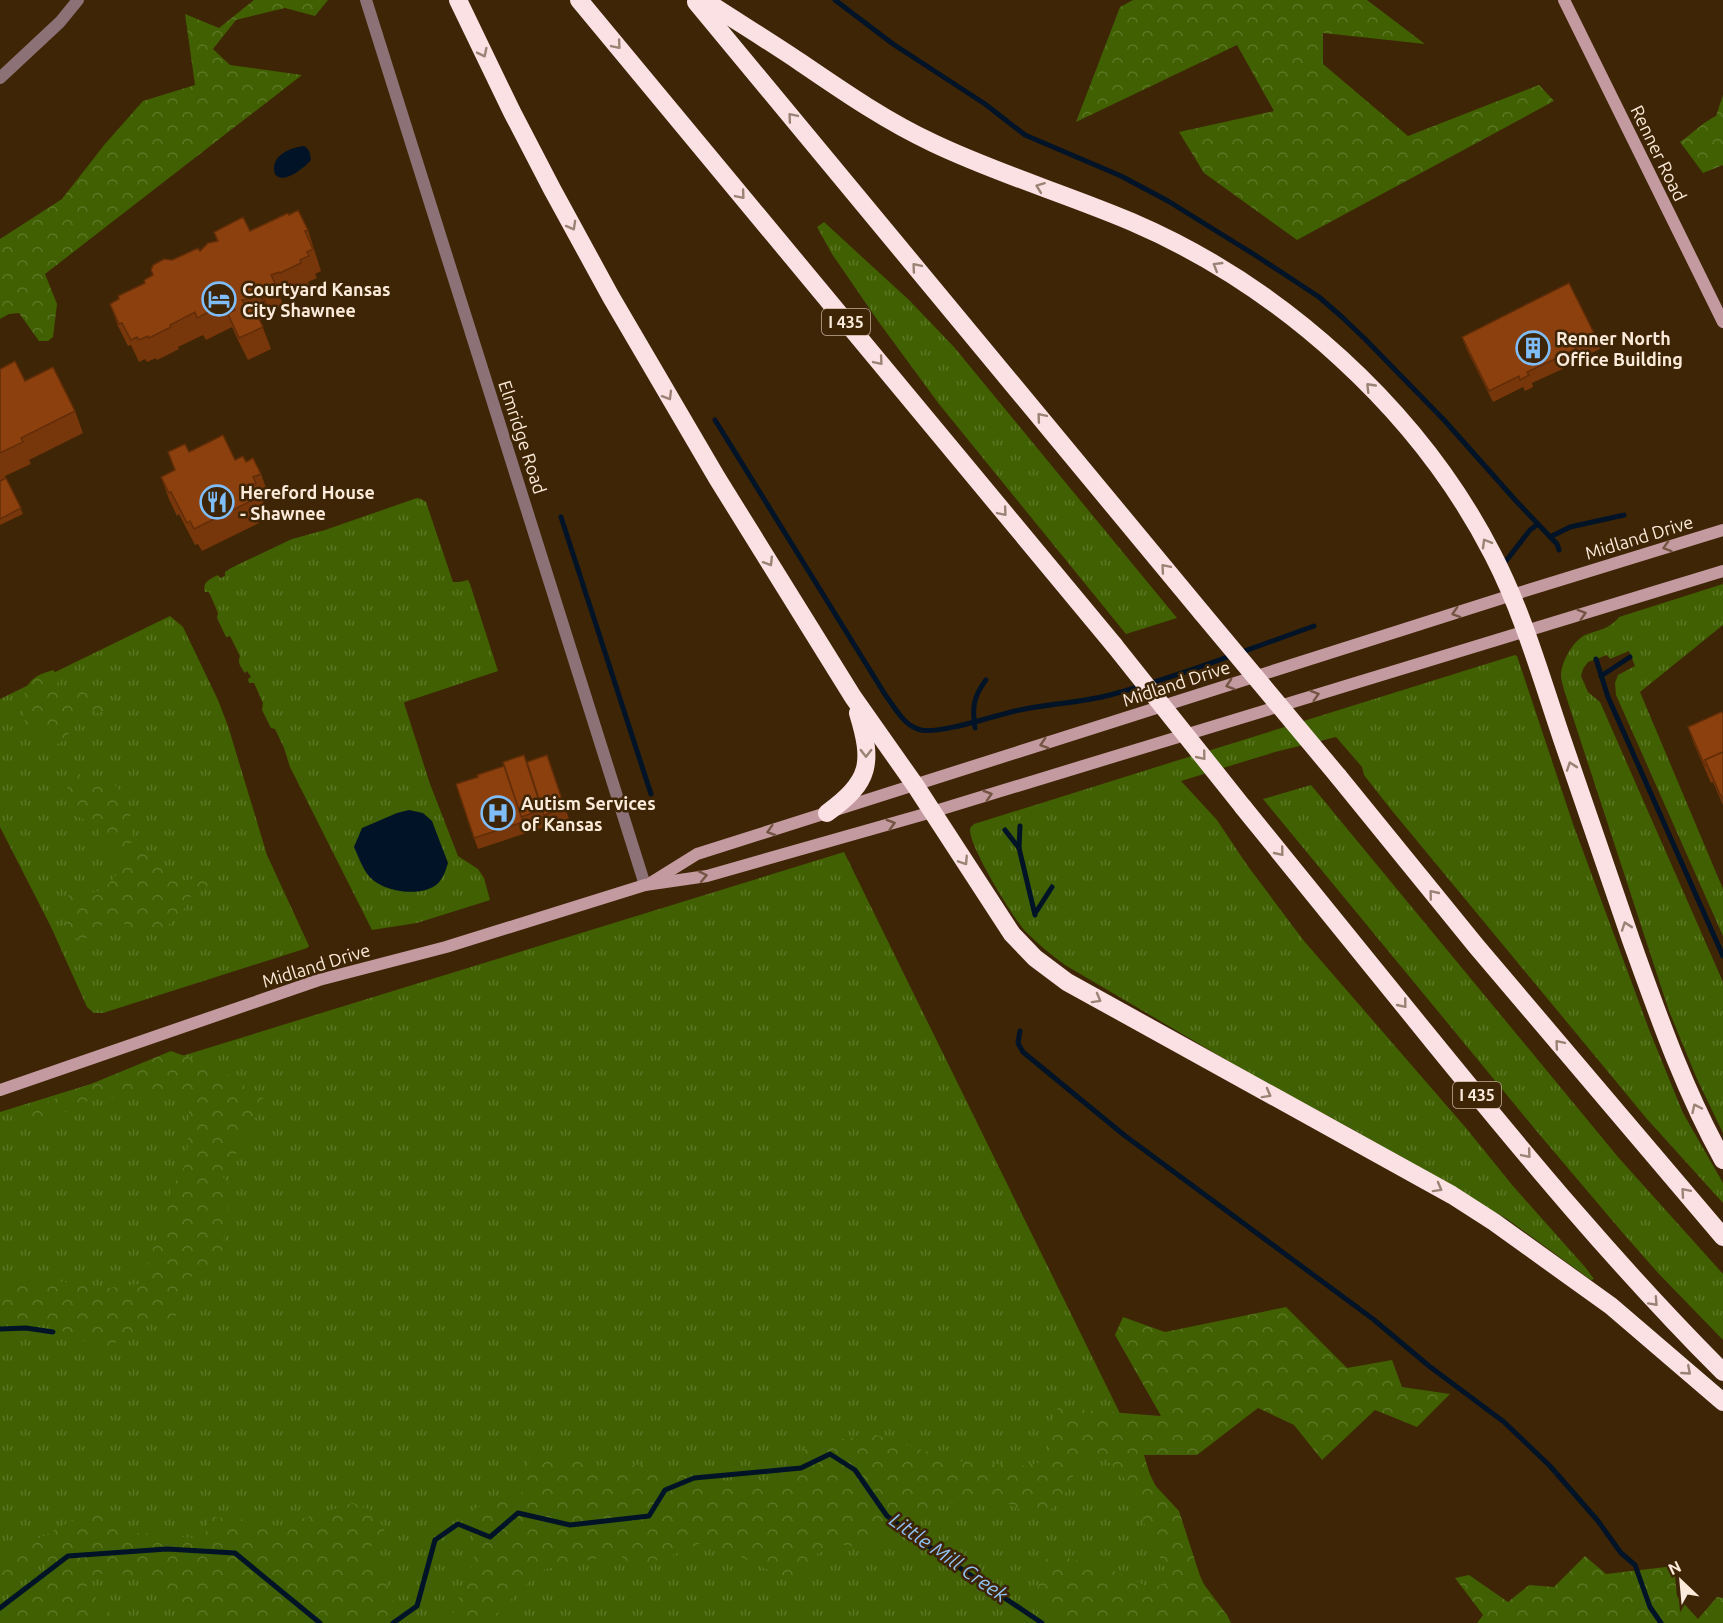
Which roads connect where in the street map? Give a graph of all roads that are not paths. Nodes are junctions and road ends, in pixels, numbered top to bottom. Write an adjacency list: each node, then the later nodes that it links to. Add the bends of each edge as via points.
1 (78, 0): 8 (street)
2 (366, 0): 18 (street, Elmridge Road)
3 (458, 0): 14 (highway, one-way to 14, via 512,112 611,297 717,478)
4 (579, 0): 22 (highway, I 435, one-way to 22, bridge, via 1114,645 1491,1112 1650,1297)
5 (695, 0): 21 (highway, one-way to 5, bridge, via 1477,947)
6 (704, 0): 12 (highway, one-way to 6, via 1466,508 1410,432 1349,366 1281,308 1213,263 1142,227 971,162 894,123)
7 (1564, 0): 9 (main road, Renner Road)
8 (0, 78)
9 (1723, 322)
10 (1723, 530): 12 (main road, Midland Drive, one-way to 12)
11 (1723, 570): 13 (main road, Midland Drive, one-way to 11)
12 (1512, 595): 13 (highway); 15 (main road, Midland Drive, one-way to 15)
13 (1526, 631): 16 (main road, Midland Drive, one-way to 13); 20 (highway, one-way to 13, via 1698,1112 1652,1000)
14 (853, 696): 15 (highway); 17 (highway, one-way to 17, via 866,739 867,761 857,787)
15 (915, 785): 16 (highway); 17 (main road, Midland Drive)
16 (932, 812): 18 (main road, Midland Drive, one-way to 16, via 707,876); 23 (highway, one-way to 23, via 1012,934 1059,976 1477,1211 1611,1306)
17 (827, 813): 18 (main road, Midland Drive, one-way to 18, via 697,854)
18 (645, 885): 19 (main road, Midland Drive, via 446,947 319,980)
19 (0, 1090)
20 (1723, 1160)
21 (1723, 1237)
22 (1723, 1372)
23 (1723, 1402)

